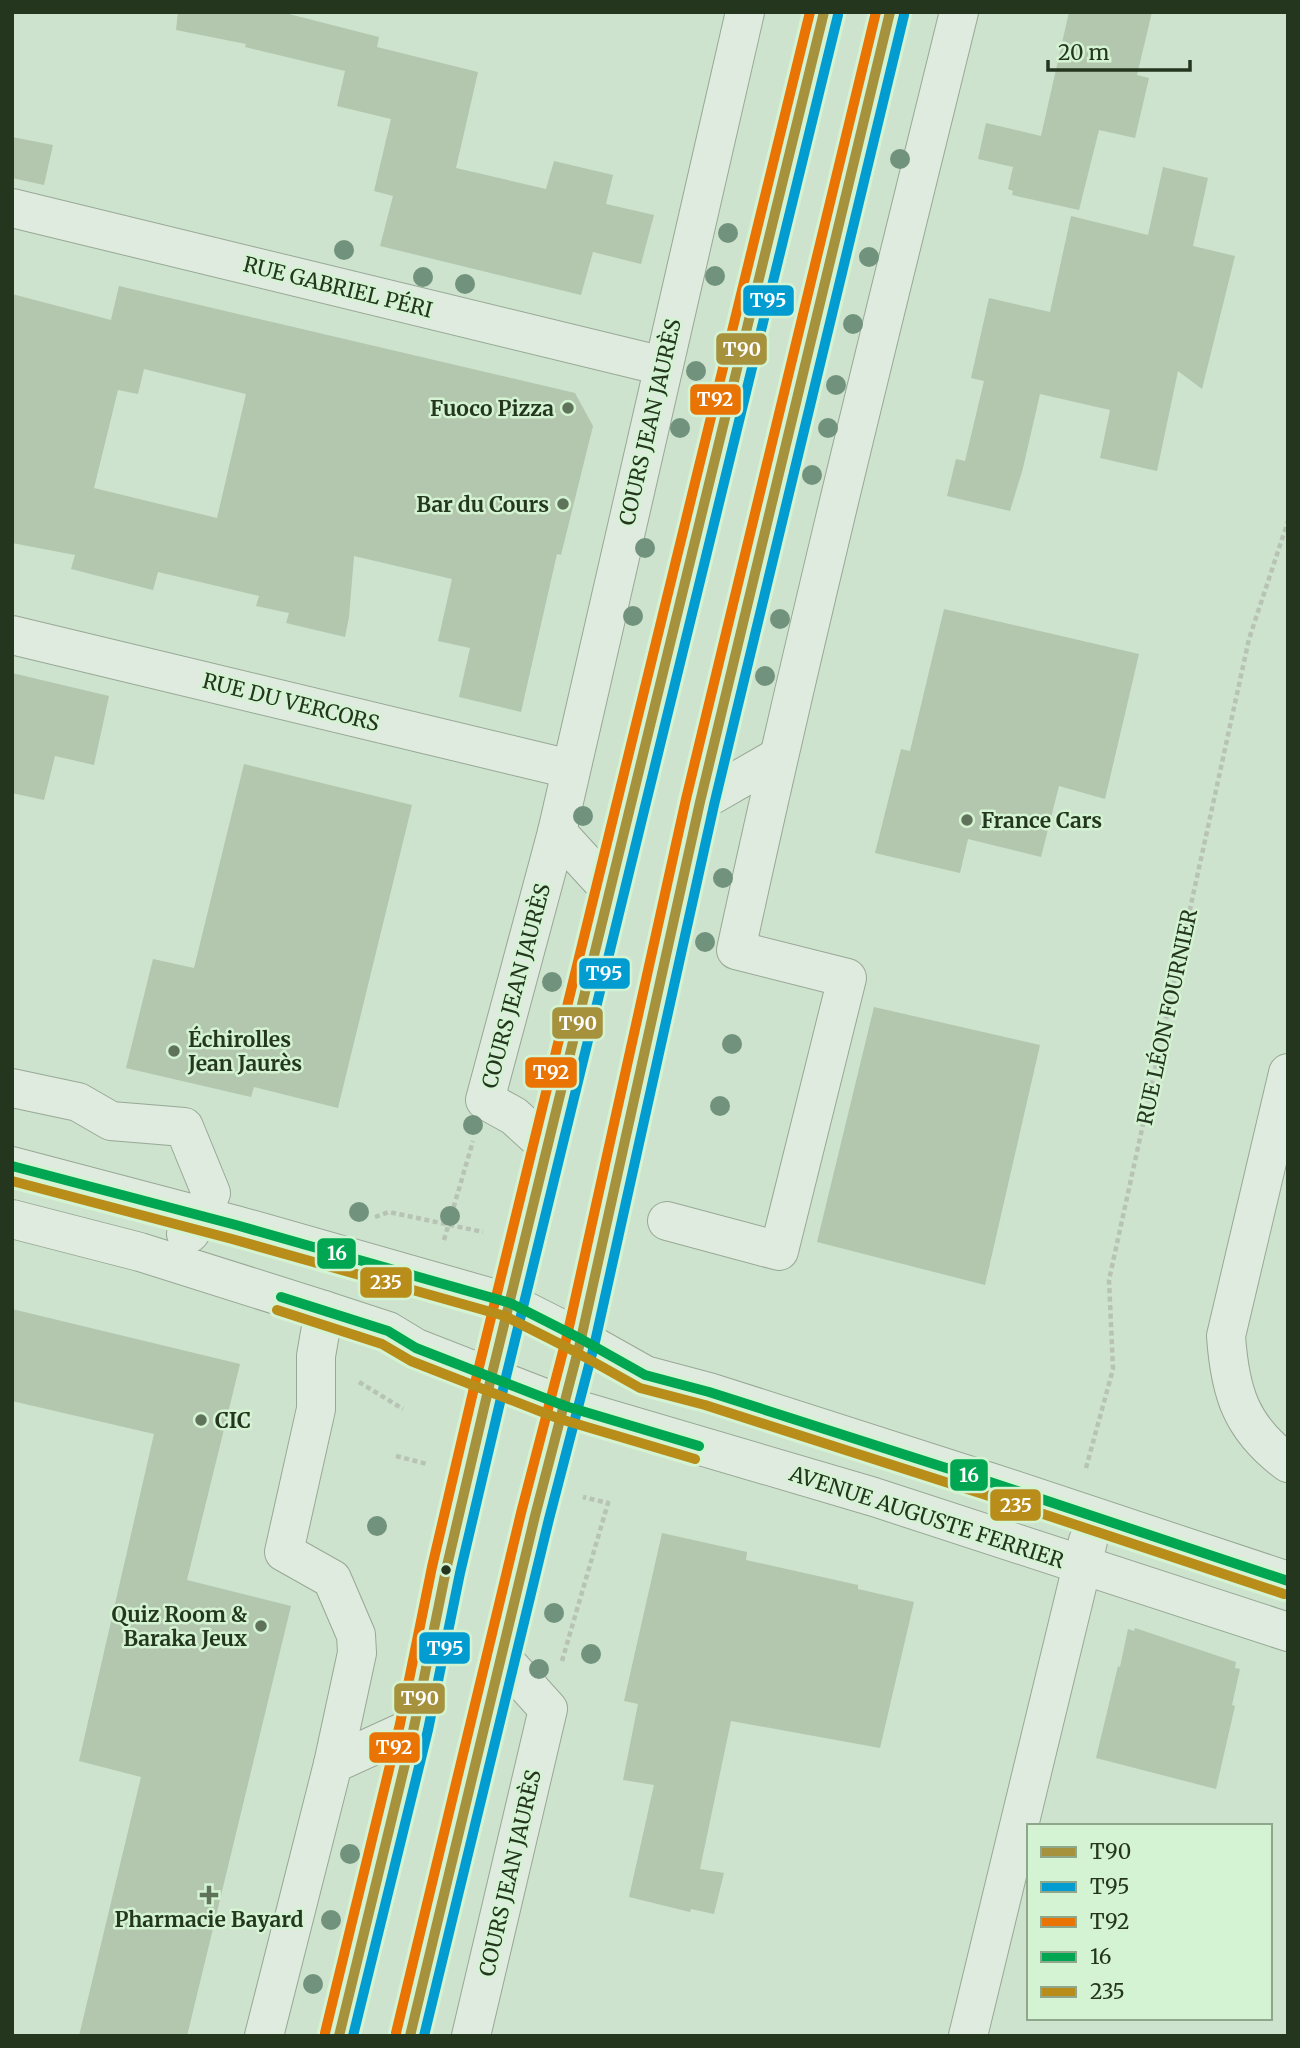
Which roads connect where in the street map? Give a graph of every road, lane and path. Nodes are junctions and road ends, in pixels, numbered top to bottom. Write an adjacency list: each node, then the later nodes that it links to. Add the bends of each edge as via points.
1 (745, 12): 6 (street, COURS JEAN JAURÈS)
2 (824, 12): 13 (main road)
3 (890, 12): 11 (main road)
4 (959, 12): 9 (street)
5 (12, 208): 6 (street, RUE GABRIEL PÉRI)
6 (663, 366): 10 (street, COURS JEAN JAURÈS)
7 (1288, 521): 34 (path, RUE LÉON FOURNIER, via 1249,639 1109,1280 1113,1369 1086,1468)
8 (12, 635): 10 (street, RUE DU VERCORS)
9 (778, 757): 11 (street); 23 (street, via 736,950 847,978 779,1251)
10 (570, 769): 12 (street, COURS JEAN JAURÈS)
11 (700, 802): 29 (main road)
12 (557, 831): 13 (street); 16 (street, COURS JEAN JAURÈS)
13 (611, 891): 17 (main road)
14 (1288, 1073): 32 (street, via 1226,1336 1229,1372 1244,1417)
15 (12, 1088): 20 (street, via 78,1102 111,1121 184,1127 211,1194)
16 (485, 1100): 17 (street, COURS JEAN JAURÈS, via 514,1116); 24 (path, COURS JEAN JAURÈS)
17 (548, 1147): 27 (main road)
18 (12, 1166): 20 (street)
19 (12, 1191): 20 (street, via 165,1237 190,1233)
20 (202, 1215): 26 (street)
21 (12, 1219): 28 (street, AVENUE AUGUSTE FERRIER, via 140,1252)
22 (365, 1220): 24 (path, via 389,1212)
23 (667, 1221)
24 (449, 1225): 25 (path); 26 (path, COURS JEAN JAURÈS)
25 (484, 1233)
26 (431, 1281): 27 (street)
27 (510, 1303): 29 (street); 30 (main road)
28 (324, 1310): 30 (street, AVENUE AUGUSTE FERRIER, via 388,1331 416,1348); 41 (street, via 316,1356 316,1409 284,1552 332,1579 356,1635 357,1653)
29 (582, 1339): 31 (main road); 34 (street, via 645,1375)
30 (491, 1378): 31 (street, AVENUE AUGUSTE FERRIER); 40 (main road)
31 (565, 1406): 35 (street, AVENUE AUGUSTE FERRIER, via 874,1497); 38 (main road)
32 (1288, 1463)
33 (608, 1503): 39 (path)
34 (1093, 1517): 35 (street); 36 (street)
35 (1083, 1566): 37 (street, AVENUE AUGUSTE FERRIER); 46 (street)
36 (1288, 1581)
37 (1288, 1632)
38 (501, 1657): 39 (street); 44 (main road)
39 (548, 1709): 45 (street, COURS JEAN JAURÈS)
40 (414, 1727): 41 (street); 43 (main road)
41 (332, 1764): 42 (street)
42 (264, 2036)
43 (340, 2036)
44 (410, 2036)
45 (471, 2036)
46 (968, 2036)

